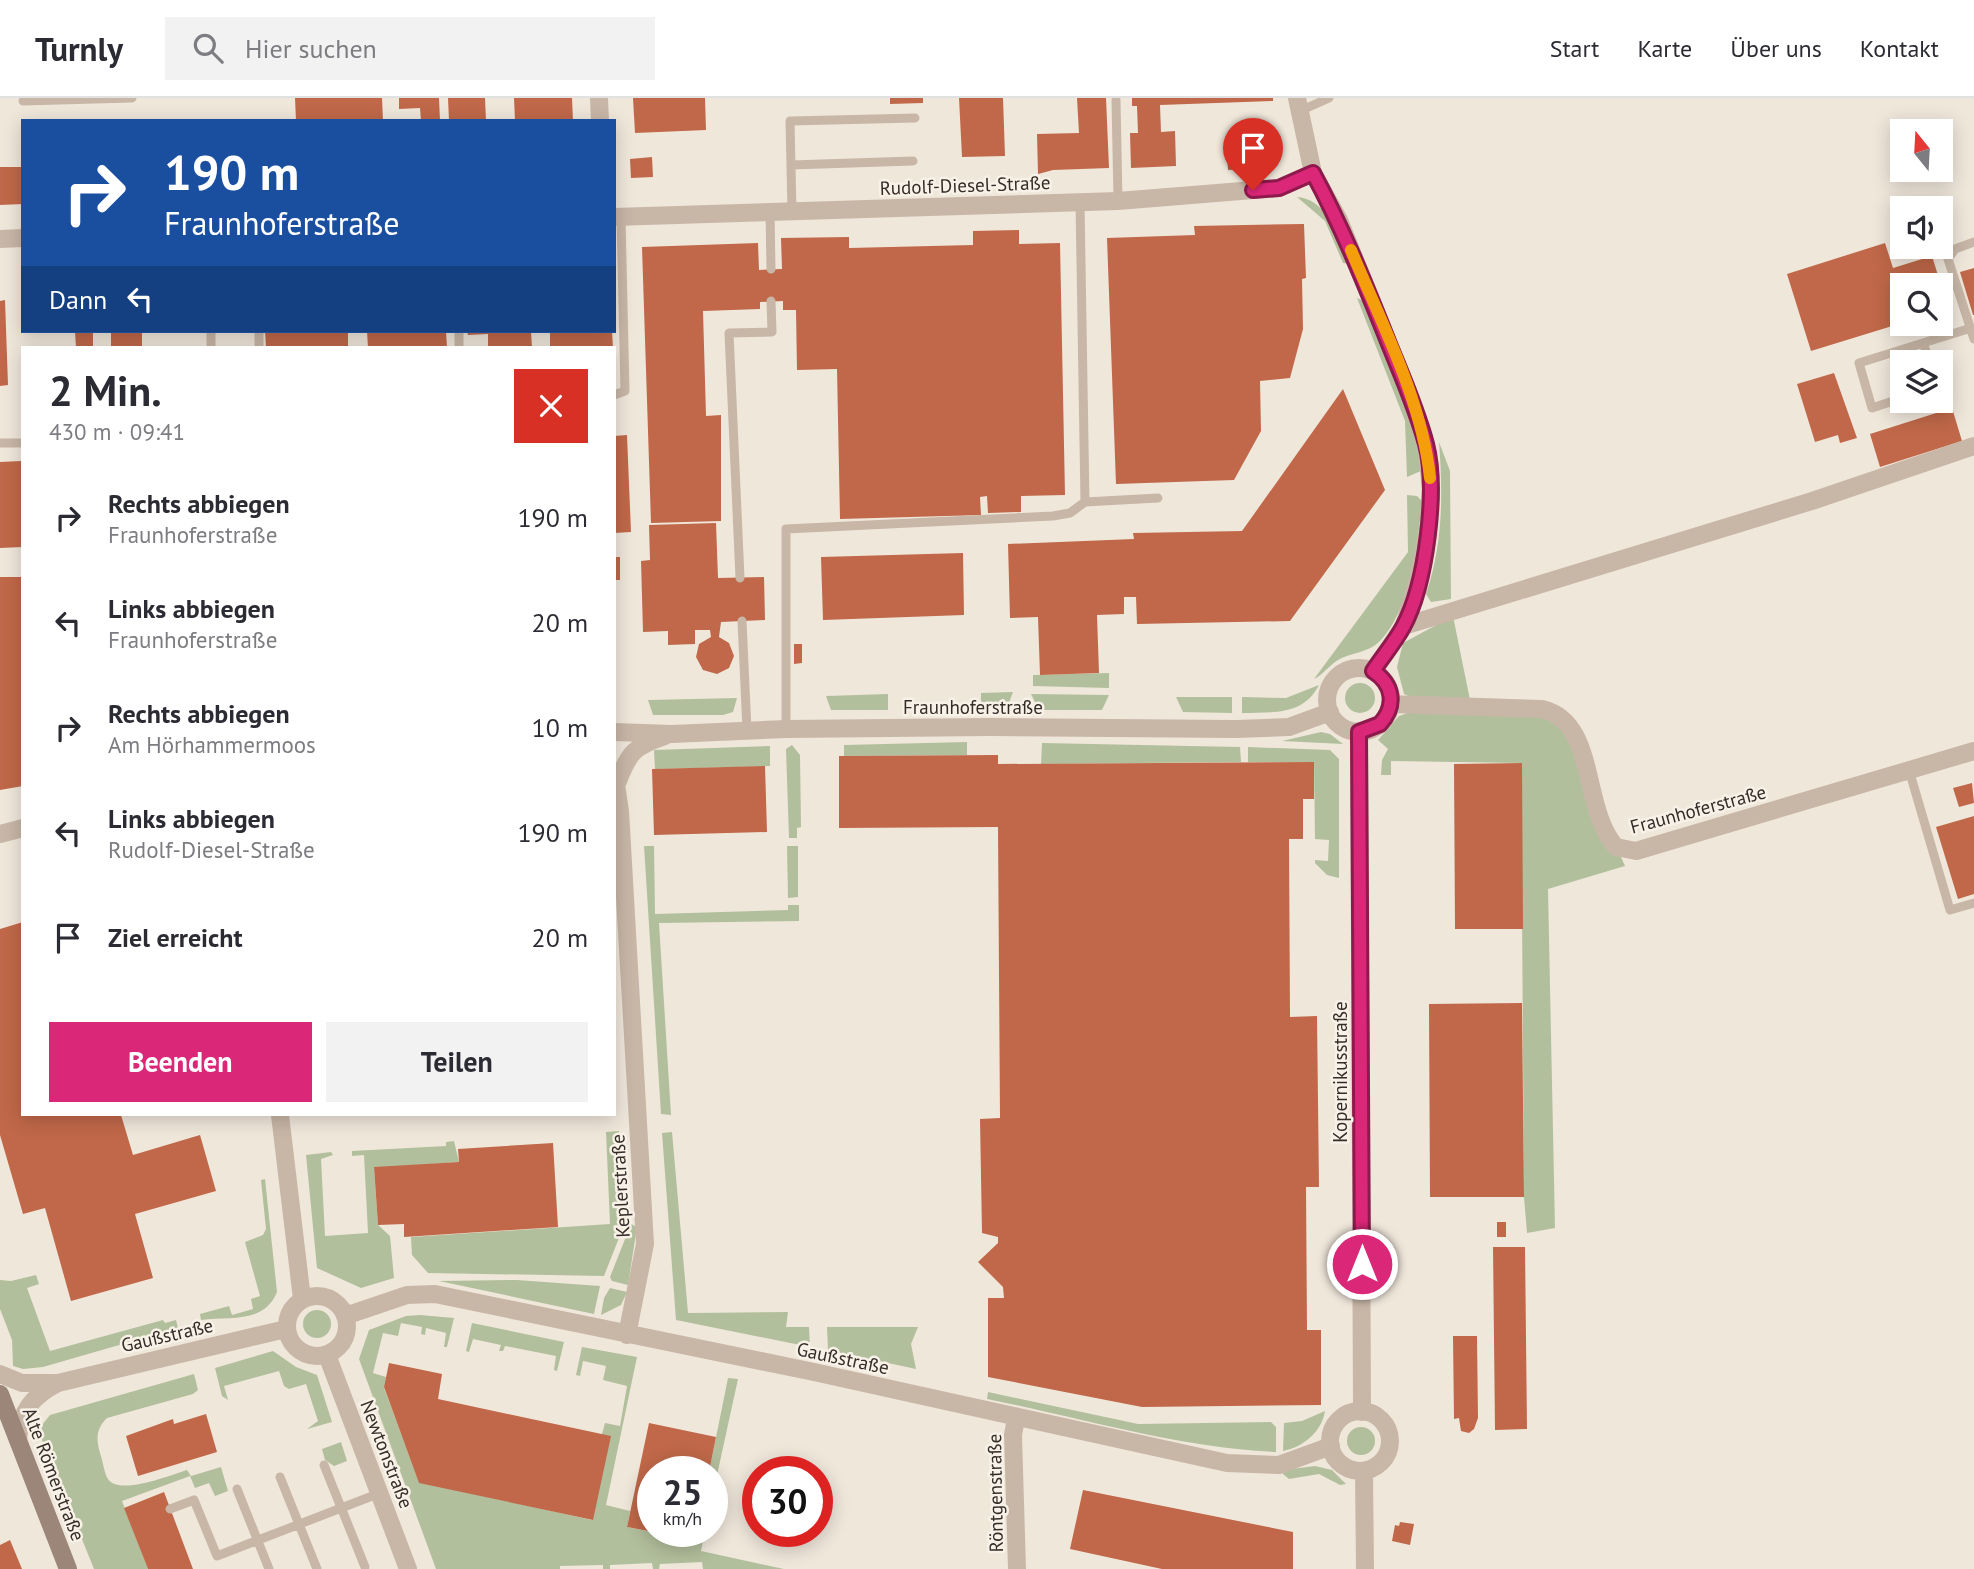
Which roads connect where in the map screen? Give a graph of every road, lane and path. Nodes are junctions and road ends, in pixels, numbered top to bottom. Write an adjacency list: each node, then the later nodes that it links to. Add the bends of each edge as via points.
1 (132, 98): 5 (lane)
2 (599, 98): 8 (street)
3 (1329, 98): 6 (lane)
4 (1116, 100): 12 (lane)
5 (23, 101)
6 (1299, 105): 11 (street)
7 (915, 118): 10 (lane, via 790,121)
8 (600, 119)
9 (913, 162): 10 (lane)
10 (791, 164): 15 (lane)
11 (1313, 173): 12 (street, Rudolf-Diesel-Straße, via 1279,188); 38 (street, via 1349,245 1426,445 1431,489 1428,531)
12 (1118, 201): 13 (street, Rudolf-Diesel-Straße)
13 (1080, 202): 15 (street, Rudolf-Diesel-Straße); 35 (lane)
14 (770, 212): 15 (street, Rudolf-Diesel-Straße); 16 (street, Rudolf-Diesel-Straße); 21 (lane)
15 (792, 212)
16 (618, 217): 20 (lane)
17 (21, 238): 18 (street)
18 (0, 239)
19 (1974, 242): 23 (lane, via 1955,248 1948,260)
20 (618, 256): 29 (lane, via 625,391)
21 (771, 269)
22 (771, 301): 36 (lane, via 772,332 729,334)
23 (1971, 328): 24 (lane); 25 (lane)
24 (1974, 339)
25 (1923, 343): 26 (lane); 27 (lane)
26 (1901, 350)
27 (1926, 350)
28 (1890, 353): 30 (lane, via 1859,363 1872,408)
29 (616, 394)
30 (1890, 402)
31 (0, 443): 32 (lane)
32 (21, 443)
33 (1974, 446): 38 (street, via 1799,505)
34 (1158, 498): 35 (lane)
35 (1085, 502): 42 (lane, via 1070,513 1054,516 786,529)
36 (740, 578)
37 (742, 621): 43 (lane)
38 (1404, 626): 39 (street)
39 (1373, 671): 40 (street, via 1387,684); 41 (street, via 1356,668 1334,680 1328,695)
40 (1391, 704): 45 (street, via 1380,724); 48 (street, Fraunhoferstraße, via 1542,709 1562,717 1575,731 1603,828 1616,847 1636,852)
41 (1329, 712): 42 (street, Fraunhoferstraße, via 1289,727 1236,729); 45 (street, via 1341,726)
42 (786, 729): 43 (street, Fraunhoferstraße)
43 (747, 730): 46 (street, Fraunhoferstraße)
44 (616, 732): 46 (street, Fraunhoferstraße)
45 (1359, 732): 62 (street, Kopernikusstraße)
46 (672, 734): 49 (street, Keplerstraße, via 645,743 627,757)
47 (1974, 751): 48 (street, Fraunhoferstraße)
48 (1909, 770): 52 (lane, via 1950,910)
49 (616, 776): 57 (street, Keplerstraße, via 645,1244)
50 (21, 829): 51 (street)
51 (0, 834)
52 (1974, 903)
53 (280, 1116): 54 (street)
54 (302, 1299): 55 (street, via 328,1297); 56 (street, via 290,1311)
55 (345, 1316): 57 (street, Gaußstraße, via 407,1295 435,1294); 58 (street, via 346,1335)
56 (286, 1329): 58 (street, via 300,1352); 60 (street, Gaußstraße)
57 (627, 1335): 63 (street, Gaußstraße)
58 (327, 1355): 70 (street, Newtonstraße)
59 (0, 1374): 60 (street, Gaußstraße, via 22,1383)
60 (58, 1383): 64 (street, Gaußstraße, via 29,1403)
61 (0, 1394): 64 (main road, Alte Römerstraße)
62 (1362, 1412): 65 (street, via 1338,1421); 67 (street, via 1386,1426 1390,1445 1381,1462)
63 (1016, 1418): 65 (street, Gaußstraße, via 1227,1463 1279,1465); 80 (street, Röntgenstraße)
64 (18, 1440): 76 (main road, Alte Römerstraße)
65 (1331, 1446): 67 (street, via 1346,1468)
66 (324, 1465): 71 (lane)
67 (1364, 1471): 81 (street)
68 (280, 1477): 73 (lane)
69 (237, 1489): 74 (lane)
70 (380, 1493): 71 (lane); 79 (street, Newtonstraße)
71 (341, 1508): 73 (lane); 75 (lane)
72 (170, 1509): 74 (lane, via 194,1500 217,1556)
73 (299, 1525): 74 (lane); 78 (lane)
74 (258, 1541): 77 (lane)
75 (365, 1567)
76 (68, 1569)
77 (269, 1569)
78 (317, 1569)
79 (408, 1569)
80 (1017, 1569)
81 (1365, 1569)

